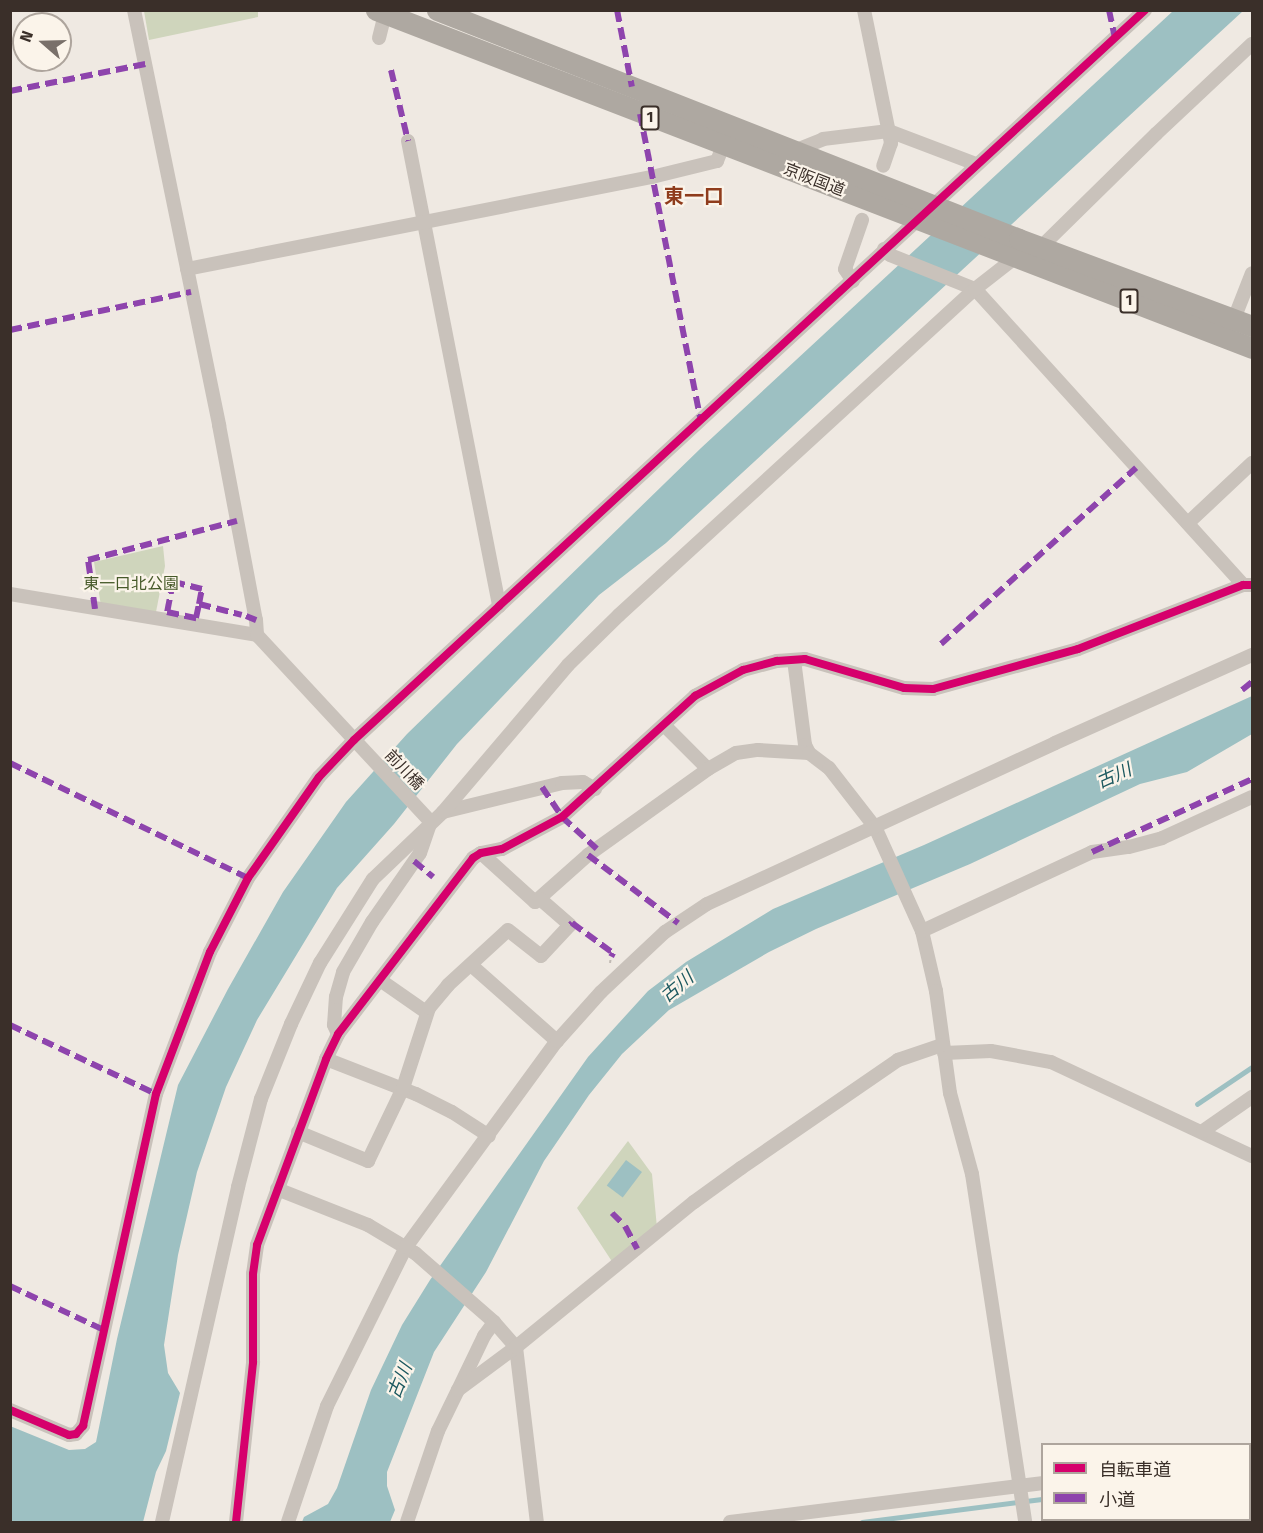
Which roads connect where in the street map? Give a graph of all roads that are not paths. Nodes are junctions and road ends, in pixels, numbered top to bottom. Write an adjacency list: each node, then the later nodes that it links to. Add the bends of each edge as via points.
1 (436, 10): 11 (highway, 京阪国道 / 1)
2 (864, 10): 8 (street)
3 (1145, 10): 12 (street)
4 (133, 12): 20 (street)
5 (380, 12): 6 (street); 10 (highway, 京阪国道 / 1)
6 (379, 38)
7 (1252, 44): 17 (street)
8 (889, 130): 11 (street, via 823,139); 12 (street); 13 (street, via 891,143)
9 (408, 141): 16 (street)
10 (723, 146): 14 (highway, 京阪国道 / 1); 16 (street, via 717,161)
11 (794, 151): 14 (highway, 京阪国道 / 1)
12 (976, 164): 14 (street)
13 (883, 166)
14 (929, 214): 18 (highway, 京阪国道 / 1); 19 (street)
15 (862, 220): 22 (street, via 845,269)
16 (423, 222): 20 (street); 30 (street)
17 (1040, 248): 18 (highway, 京阪国道 / 1); 24 (highway, 京阪国道 / 1)
18 (1014, 250): 23 (street); 25 (highway, 京阪国道 / 1)
19 (887, 252): 22 (street); 23 (street)
20 (186, 269): 31 (street)
21 (1252, 273): 24 (street)
22 (853, 281): 30 (street)
23 (972, 287): 27 (street); 40 (street, via 568,665)
24 (1243, 323)
25 (1252, 348)
26 (1252, 464): 27 (street)
27 (1188, 523): 28 (street)
28 (1248, 585): 33 (street, via 1078,649 933,689 904,688 818,661)
29 (10, 594): 31 (street)
30 (499, 606): 35 (street)
31 (257, 635): 35 (street, 前川橋)
32 (1252, 655): 42 (street, via 1044,748)
33 (794, 660): 34 (street, via 758,665 727,677 695,696); 36 (street)
34 (664, 724): 37 (street); 38 (street)
35 (357, 744): 41 (street, 前川橋); 64 (street, via 319,777 275,836 248,878 210,952 156,1094 83,1426 69,1435)
36 (809, 753): 37 (street, via 745,751); 42 (street, via 829,768)
37 (708, 769): 44 (street, via 588,855)
38 (595, 789): 40 (street, via 583,782 562,783); 43 (street, via 562,817 539,830 502,849)
39 (1252, 797): 45 (street, via 1162,838 1092,852)
40 (443, 812): 41 (street)
41 (427, 818): 49 (street, via 420,853 343,972 336,997 334,1025); 67 (street, via 373,879 320,963 261,1099)
42 (877, 831): 45 (street); 50 (street, via 707,904 678,923 601,992)
43 (481, 853): 44 (street); 47 (street, via 451,885)
44 (538, 900): 46 (street, via 570,925 541,956 508,930)
45 (920, 928): 51 (street, via 936,991)
46 (471, 965): 48 (street); 50 (street)
47 (380, 980): 48 (street); 49 (street)
48 (426, 1012): 53 (street)
49 (338, 1034): 52 (street)
50 (557, 1041): 57 (street)
51 (943, 1049): 55 (street, via 991,1051 1051,1062); 62 (street, via 898,1060 741,1168); 66 (street, via 950,1093 972,1174)
52 (326, 1059): 53 (street); 56 (street)
53 (403, 1088): 56 (street, via 368,1161); 57 (street, via 453,1112)
54 (1252, 1097): 55 (street)
55 (1203, 1131): 58 (street)
56 (298, 1132): 59 (street)
57 (489, 1136): 60 (street)
58 (1252, 1156)
59 (277, 1189): 60 (street, via 358,1221); 68 (street, via 257,1245 253,1274 253,1362)
60 (410, 1250): 61 (street); 69 (street, via 327,1406)
61 (491, 1319): 62 (street); 63 (street)
62 (516, 1347): 63 (street); 71 (street)
63 (458, 1390): 70 (street, via 438,1431)
64 (10, 1410)
65 (1041, 1484): 66 (street)
66 (1017, 1486): 72 (street); 73 (street)
67 (164, 1516)
68 (236, 1522)
69 (288, 1522)
70 (407, 1522)
71 (537, 1522)
72 (730, 1522)
73 (1025, 1522)

